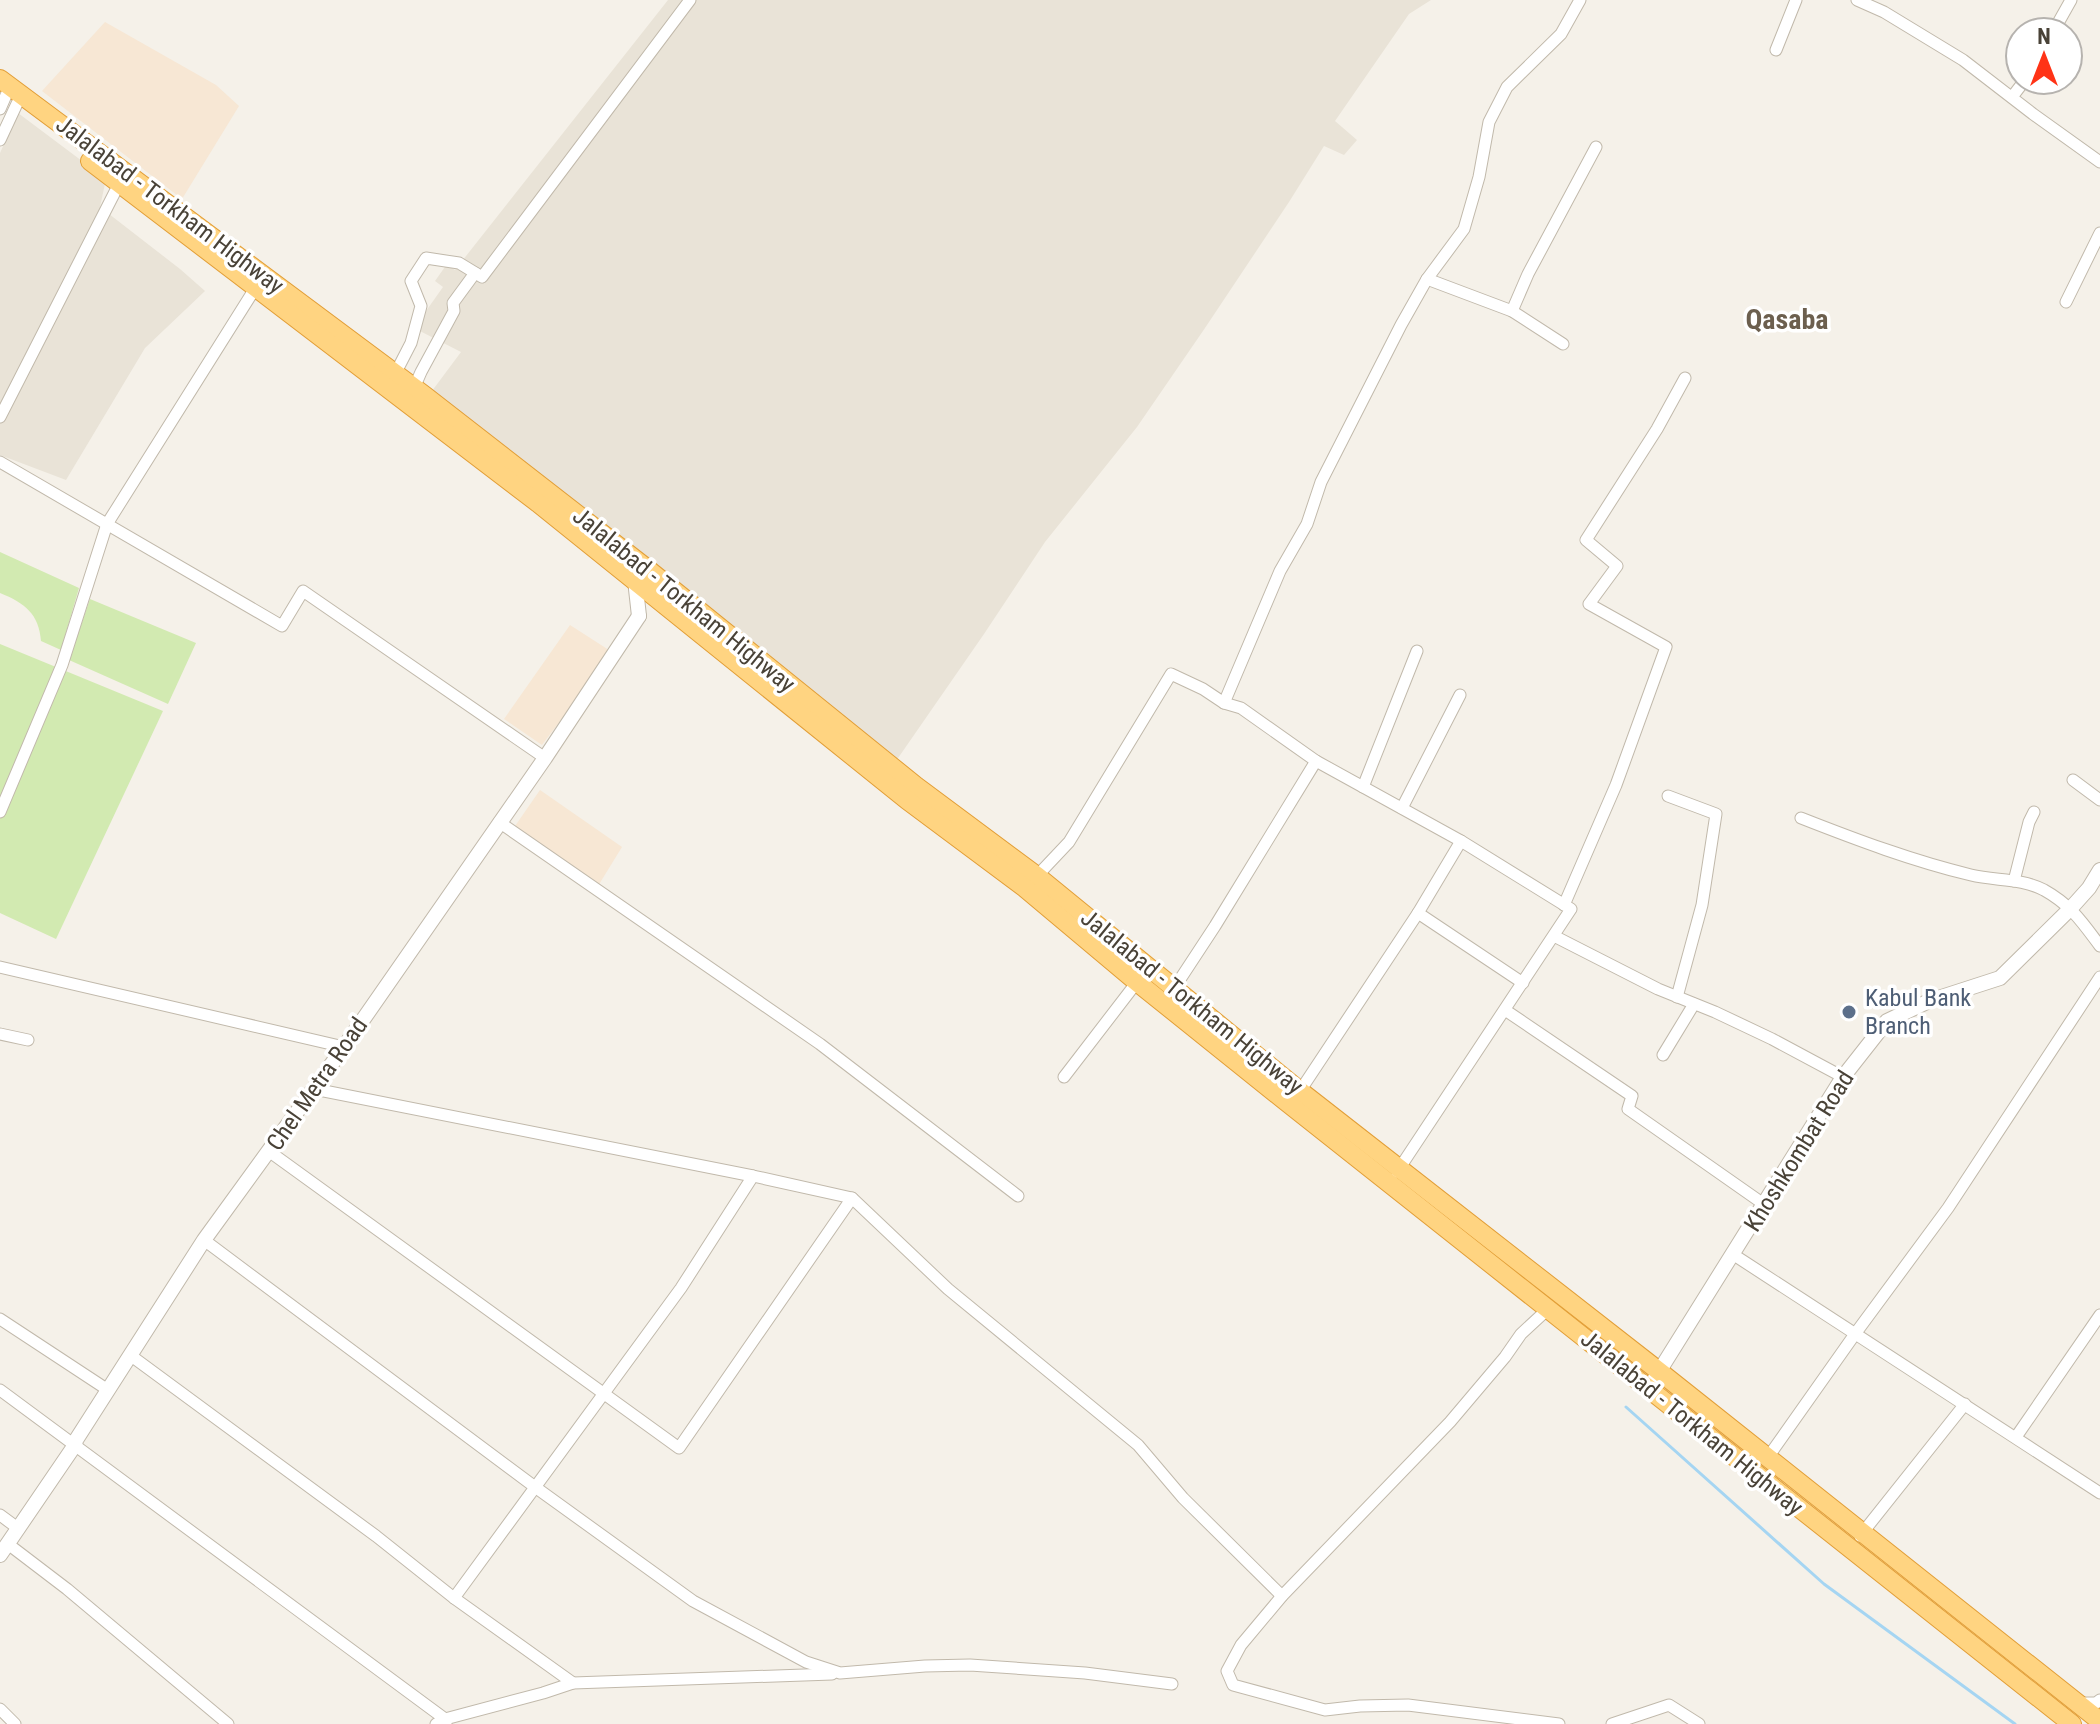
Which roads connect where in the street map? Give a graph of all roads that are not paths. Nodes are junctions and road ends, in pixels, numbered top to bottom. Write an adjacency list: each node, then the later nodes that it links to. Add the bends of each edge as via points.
1 (690, 0): 13 (street, via 482,277)
2 (1580, 0): 14 (street, via 1561,34 1507,87 1489,122 1464,229)
3 (1796, 0): 5 (street)
4 (1857, 0): 7 (street, via 1963,60)
5 (1776, 50)
6 (8, 94): 8 (street); 11 (highway, Jalalabad - Torkham Highway); 18 (highway, Jalalabad - Torkham Highway)
7 (2012, 97): 10 (street)
8 (1, 136)
9 (1596, 147): 17 (street)
10 (2100, 162)
11 (119, 184): 15 (highway, Jalalabad - Torkham Highway); 23 (street)
12 (2100, 233): 16 (street)
13 (475, 273): 21 (street, via 459,263 426,258 411,281 421,306 411,343); 22 (street, via 453,303 454,311)
14 (1427, 279): 17 (street); 31 (street, via 1321,482 1307,524 1280,571)
15 (256, 287): 18 (highway, Jalalabad - Torkham Highway); 25 (street)
16 (2066, 302)
17 (1512, 311): 19 (street)
18 (325, 330): 21 (highway, Jalalabad - Torkham Highway)
19 (1563, 344)
20 (1685, 378): 47 (street, via 1586,540 1617,566 1589,604 1666,647 1616,785)
21 (391, 380): 22 (highway, Jalalabad - Torkham Highway); 26 (highway, Jalalabad - Torkham Highway)
22 (414, 388): 46 (highway, Jalalabad - Torkham Highway, via 645,567)
23 (0, 417)
24 (0, 462): 25 (street)
25 (107, 524): 32 (street, via 282,626 303,591); 39 (street, via 62,665)
26 (635, 580): 27 (highway, Jalalabad - Torkham Highway); 28 (street)
27 (672, 611): 28 (street); 46 (highway, Jalalabad - Torkham Highway, via 907,800)
28 (639, 616): 32 (street, Chel Metra Road)
29 (1417, 651): 35 (street)
30 (1460, 695): 38 (street)
31 (1224, 703): 33 (street, via 1241,708); 46 (street, via 1171,674 1069,842)
32 (545, 758): 42 (street, Chel Metra Road)
33 (1316, 761): 35 (street); 56 (street)
34 (2073, 780): 37 (street)
35 (1363, 787): 38 (street)
36 (1668, 796): 57 (street, via 1716,814 1702,905)
37 (2100, 800)
38 (1402, 808): 43 (street)
39 (0, 812)
40 (2034, 812): 45 (street)
41 (1801, 818): 45 (street, via 1873,846 1973,875)
42 (499, 822): 62 (street, Chel Metra Road); 73 (street, via 820,1044)
43 (1461, 841): 47 (street); 49 (street)
44 (2100, 870): 48 (street, Khoshkombat Road)
45 (2014, 881): 48 (street, via 2043,890)
46 (1031, 882): 54 (highway, Jalalabad - Torkham Highway); 56 (highway, Jalalabad - Torkham Highway)
47 (1564, 905): 50 (street, via 1571,909)
48 (2071, 908): 51 (street); 65 (street, Khoshkombat Road, via 2000,978 1887,1021)
49 (1418, 913): 55 (street); 67 (street)
50 (1554, 936): 55 (street); 57 (street)
51 (2100, 946)
52 (0, 967): 62 (street)
53 (2100, 977): 81 (street, via 1948,1208)
54 (1137, 982): 56 (highway, Jalalabad - Torkham Highway); 64 (street)
55 (1523, 983): 59 (street)
56 (1167, 994): 67 (highway, Jalalabad - Torkham Highway)
57 (1677, 997): 58 (street)
58 (1694, 1004): 63 (street); 65 (street)
59 (1505, 1010): 71 (street); 75 (street, via 1632,1096 1628,1109)
60 (0, 1034): 61 (street)
61 (28, 1040)
62 (344, 1047): 66 (street, Chel Metra Road)
63 (1663, 1055)
64 (1064, 1077)
65 (1843, 1077): 75 (street, Khoshkombat Road)
66 (314, 1089): 70 (street, Chel Metra Road); 72 (street)
67 (1292, 1095): 68 (highway, Jalalabad - Torkham Highway); 69 (highway, Jalalabad - Torkham Highway)
68 (1320, 1128): 69 (highway, Jalalabad - Torkham Highway); 71 (highway, Jalalabad - Torkham Highway)
69 (1356, 1135): 71 (highway, Jalalabad - Torkham Highway)
70 (270, 1152): 76 (street, Chel Metra Road); 87 (street)
71 (1395, 1175): 78 (highway, Jalalabad - Torkham Highway); 83 (highway, Jalalabad - Torkham Highway)
72 (753, 1176): 74 (street); 87 (street)
73 (1018, 1196)
74 (852, 1198): 87 (street, via 679,1448); 100 (street, via 948,1289 1138,1445 1183,1498)
75 (1765, 1205): 77 (street, Khoshkombat Road)
76 (204, 1240): 82 (street, Chel Metra Road); 93 (street)
77 (1734, 1255): 81 (street); 83 (street, Khoshkombat Road)
78 (1548, 1309): 84 (highway, Jalalabad - Torkham Highway); 100 (street, via 1521,1334 1450,1422)
79 (2100, 1315): 89 (street)
80 (0, 1319): 86 (street)
81 (1855, 1334): 88 (street); 91 (street)
82 (130, 1355): 86 (street, Chel Metra Road); 101 (street)
83 (1660, 1372): 84 (street, Khoshkombat Road); 91 (highway, Jalalabad - Torkham Highway)
84 (1649, 1389): 92 (highway, Jalalabad - Torkham Highway)
85 (0, 1390): 90 (street)
86 (108, 1390): 90 (street, Chel Metra Road)
87 (605, 1393): 93 (street)
88 (1965, 1404): 89 (street); 97 (street)
89 (2016, 1437): 94 (street)
90 (75, 1445): 96 (street, Chel Metra Road); 111 (street)
91 (1767, 1458): 92 (street); 97 (highway, Jalalabad - Torkham Highway)
92 (1756, 1474): 99 (highway, Jalalabad - Torkham Highway)
93 (535, 1487): 101 (street); 103 (street, via 693,1601 806,1662)
94 (2100, 1493)
95 (0, 1515): 96 (street)
96 (19, 1529): 98 (street, Chel Metra Road)
97 (1862, 1533): 99 (street); 102 (highway, Jalalabad - Torkham Highway)
98 (4, 1549): 114 (street, via 67,1589)
99 (1850, 1549): 106 (highway, Jalalabad - Torkham Highway)
100 (1282, 1596): 115 (street, via 1241,1645 1227,1671 1233,1685 1325,1710 1408,1705)
101 (454, 1598): 104 (street)
102 (2010, 1650): 106 (highway, Jalalabad - Torkham Highway); 108 (highway, Jalalabad - Torkham Highway)
103 (840, 1673): 104 (street); 105 (street, via 970,1665)
104 (573, 1683): 111 (street)
105 (1172, 1684)
106 (2026, 1688): 112 (highway, Jalalabad - Torkham Highway)
107 (2100, 1700): 108 (street)
108 (2077, 1703): 110 (highway, Jalalabad - Torkham Highway)
109 (0, 1709): 113 (street)
110 (2100, 1721)
111 (442, 1722)
112 (2071, 1723)
113 (15, 1724)
114 (228, 1724)
115 (1559, 1724)
116 (1612, 1724): 117 (street, via 1669,1705)
117 (1699, 1724)

